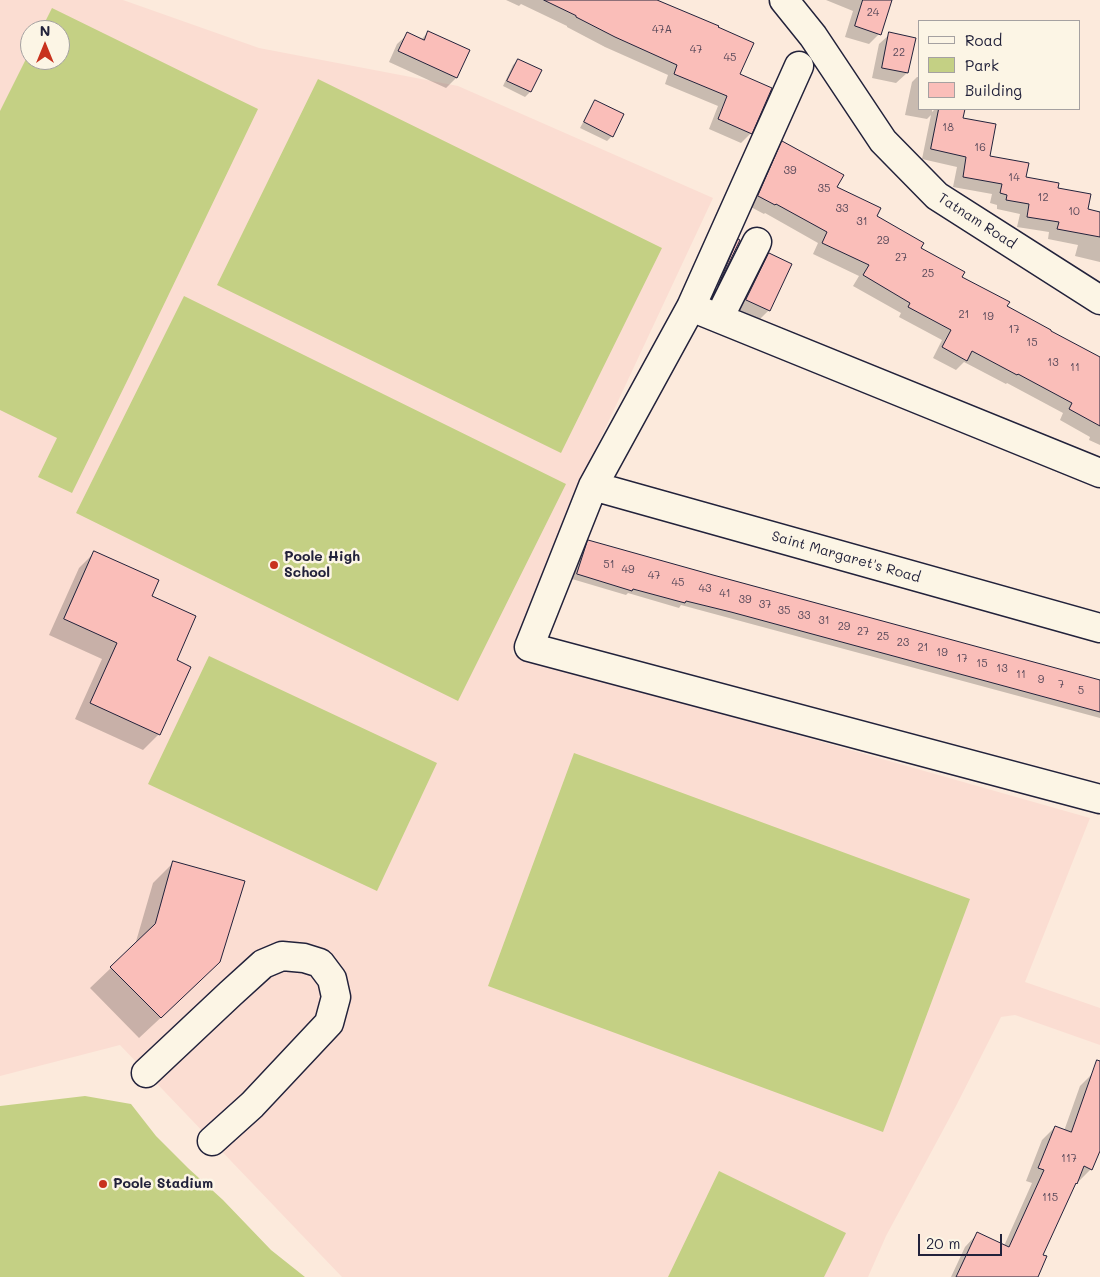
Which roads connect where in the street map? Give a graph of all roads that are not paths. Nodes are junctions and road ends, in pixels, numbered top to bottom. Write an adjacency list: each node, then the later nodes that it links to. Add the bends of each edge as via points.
1 (784, 0): 4 (street, Tatnam Road, via 814,36 884,141 937,196)
2 (799, 66): 5 (street)
3 (757, 242): 6 (street)
4 (1100, 300)
5 (691, 307): 6 (street); 8 (street)
6 (718, 318): 7 (street)
7 (1100, 473)
8 (593, 486): 9 (street, Saint Margaret's Road); 10 (street, via 529,647)
9 (1100, 628)
10 (1100, 799)
11 (146, 1074): 12 (street, via 264,964 282,956 320,963 332,979 336,997 329,1022 252,1105)
12 (212, 1141)

